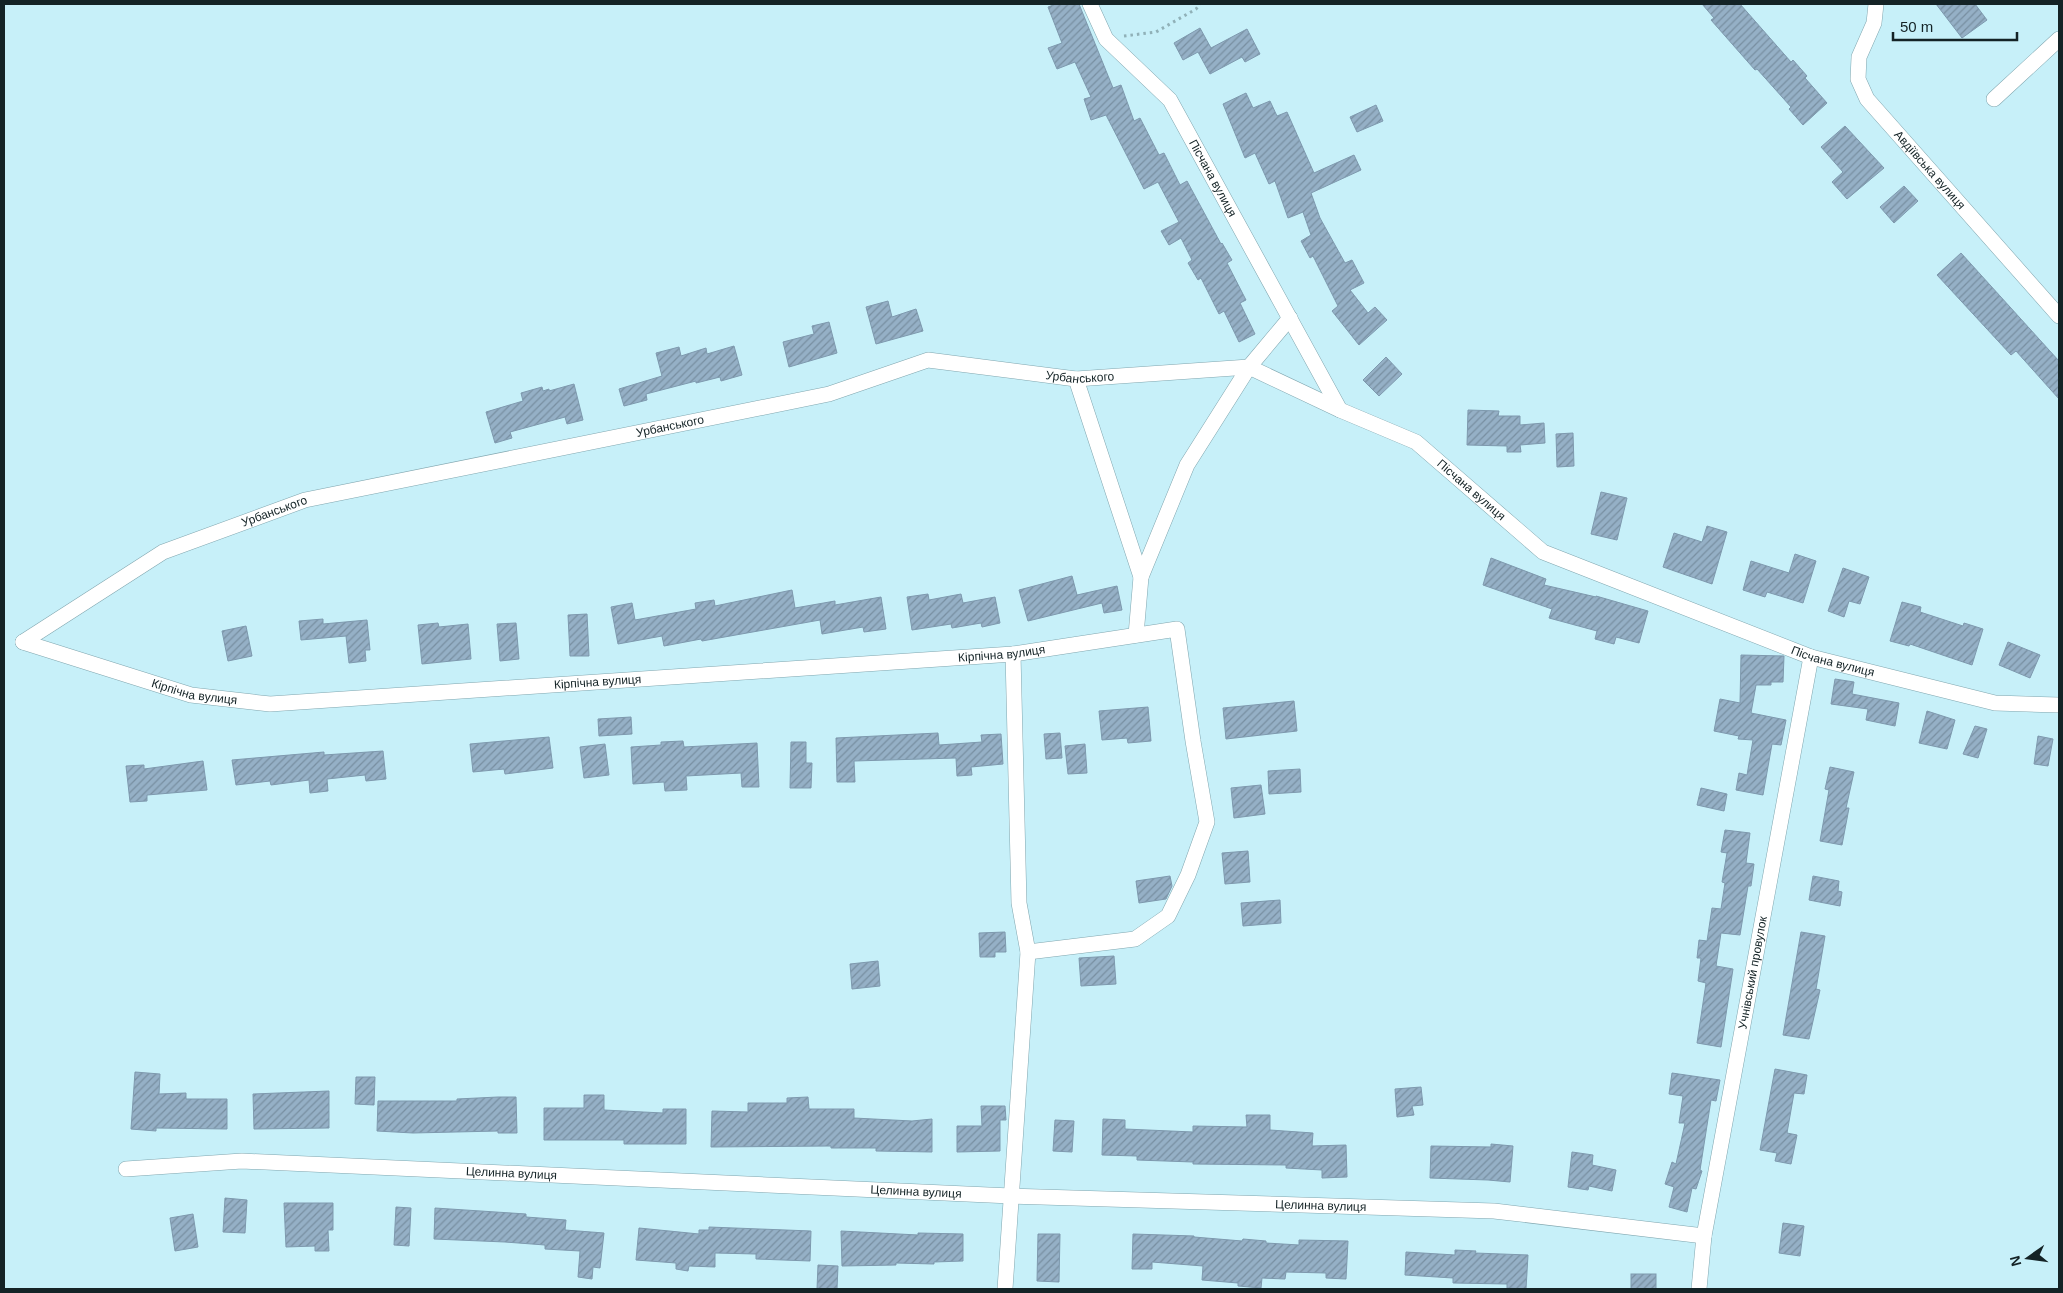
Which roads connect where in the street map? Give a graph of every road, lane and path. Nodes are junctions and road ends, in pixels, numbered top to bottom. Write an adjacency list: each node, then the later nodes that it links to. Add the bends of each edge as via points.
1 (1090, 4): 4 (street, Пiсчана вулиця)
2 (1200, 4): 4 (path, via 1156,32)
3 (1876, 4): 7 (street, Авдіївська вулиця, via 1874,23 1859,58 1858,79 1867,99)
4 (1106, 39): 8 (street, Пiсчана вулиця, via 1170,100)
5 (2059, 39): 6 (street)
6 (1994, 99)
7 (2059, 316)
8 (1290, 318): 9 (street); 11 (street, Пiсчана вулиця)
9 (1249, 367): 10 (street, Урбанського); 11 (street, Урбанського); 12 (street, via 1187,465)
10 (1076, 379): 12 (street); 14 (street, Урбанського, via 928,360 829,394 305,500 163,552)
11 (1340, 410): 16 (street, Пiсчана вулиця, via 1416,442 1543,552)
12 (1141, 577): 13 (street)
13 (1136, 636): 15 (street, Кiрпiчна вулиця); 18 (street, Кiрпiчна вулиця, via 1177,629 1207,822 1188,875 1168,916 1135,939)
14 (23, 642): 15 (street, Кiрпiчна вулиця, via 190,695 270,704)
15 (1013, 654): 18 (street, via 1019,903)
16 (1811, 657): 17 (street, Пiсчана вулиця, via 1995,703); 21 (street, Учнівський провулок)
17 (2059, 705)
18 (1028, 952): 20 (street)
19 (126, 1169): 20 (street, Целинна вулиця, via 242,1161)
20 (1012, 1196): 21 (street, Целинна вулиця, via 1494,1211); 22 (street)
21 (1704, 1236): 23 (street, Учнівський провулок)
22 (1005, 1289)
23 (1699, 1289)

